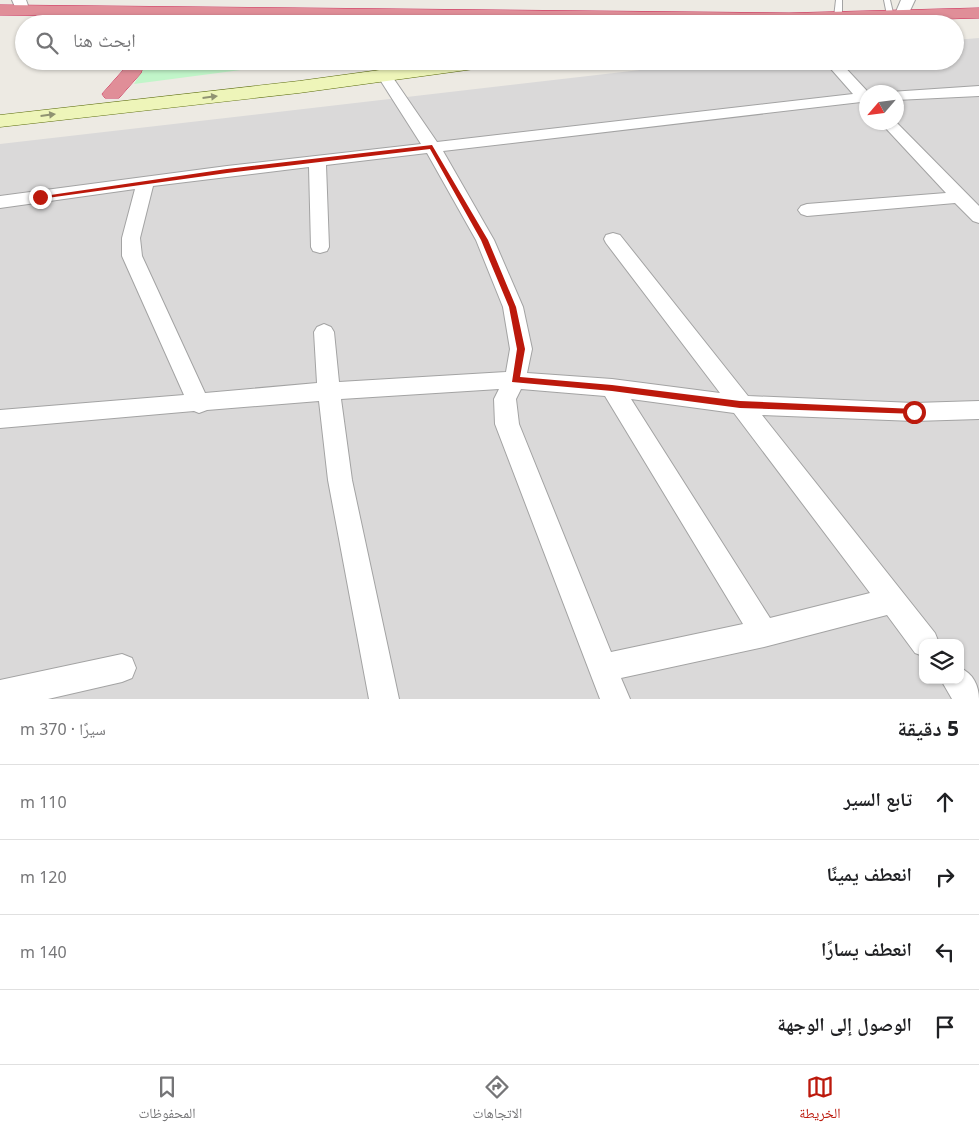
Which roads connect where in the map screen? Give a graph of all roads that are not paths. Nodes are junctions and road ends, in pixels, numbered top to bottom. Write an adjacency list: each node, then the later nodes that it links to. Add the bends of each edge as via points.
1 (21, 6): 3 (highway); 4 (highway)
2 (897, 7): 3 (highway); 5 (highway)
3 (838, 8)
4 (0, 10)
5 (979, 13)
6 (0, 22): 7 (highway)
7 (15, 22)
8 (964, 26): 9 (highway)
9 (979, 26)
10 (133, 70): 17 (highway)
11 (295, 70): 17 (main road)
12 (422, 70): 14 (main road)
13 (840, 70): 15 (street)
14 (384, 75): 21 (main road, one-way to 14); 23 (street)
15 (859, 91)
16 (979, 91): 18 (street)
17 (112, 94): 20 (main road)
18 (904, 96)
19 (859, 99): 23 (street)
20 (0, 107)
21 (0, 121)
22 (896, 130): 26 (street)
23 (432, 147): 24 (street); 33 (street, via 484,240 513,307 521,349)
24 (317, 161): 25 (street); 31 (street)
25 (145, 183): 27 (street); 36 (street, via 131,238 132,256)
26 (959, 197): 28 (street); 29 (street)
27 (0, 202)
28 (807, 210)
29 (979, 218)
30 (614, 239): 37 (street)
31 (320, 247)
32 (324, 332): 35 (street)
33 (515, 380): 34 (street); 35 (street); 44 (street, via 505,399 507,424)
34 (612, 388): 37 (street); 41 (street)
35 (329, 391): 36 (street); 47 (street, via 340,480)
36 (199, 404): 39 (street)
37 (740, 405): 38 (street, via 914,412); 40 (street)
38 (979, 410)
39 (0, 419)
40 (892, 601): 41 (street); 42 (street)
41 (764, 633): 44 (street)
42 (922, 639)
43 (122, 668): 46 (street)
44 (604, 668): 48 (street)
45 (958, 684): 49 (street)
46 (0, 695)
47 (384, 699)
48 (615, 699)
49 (970, 699)

